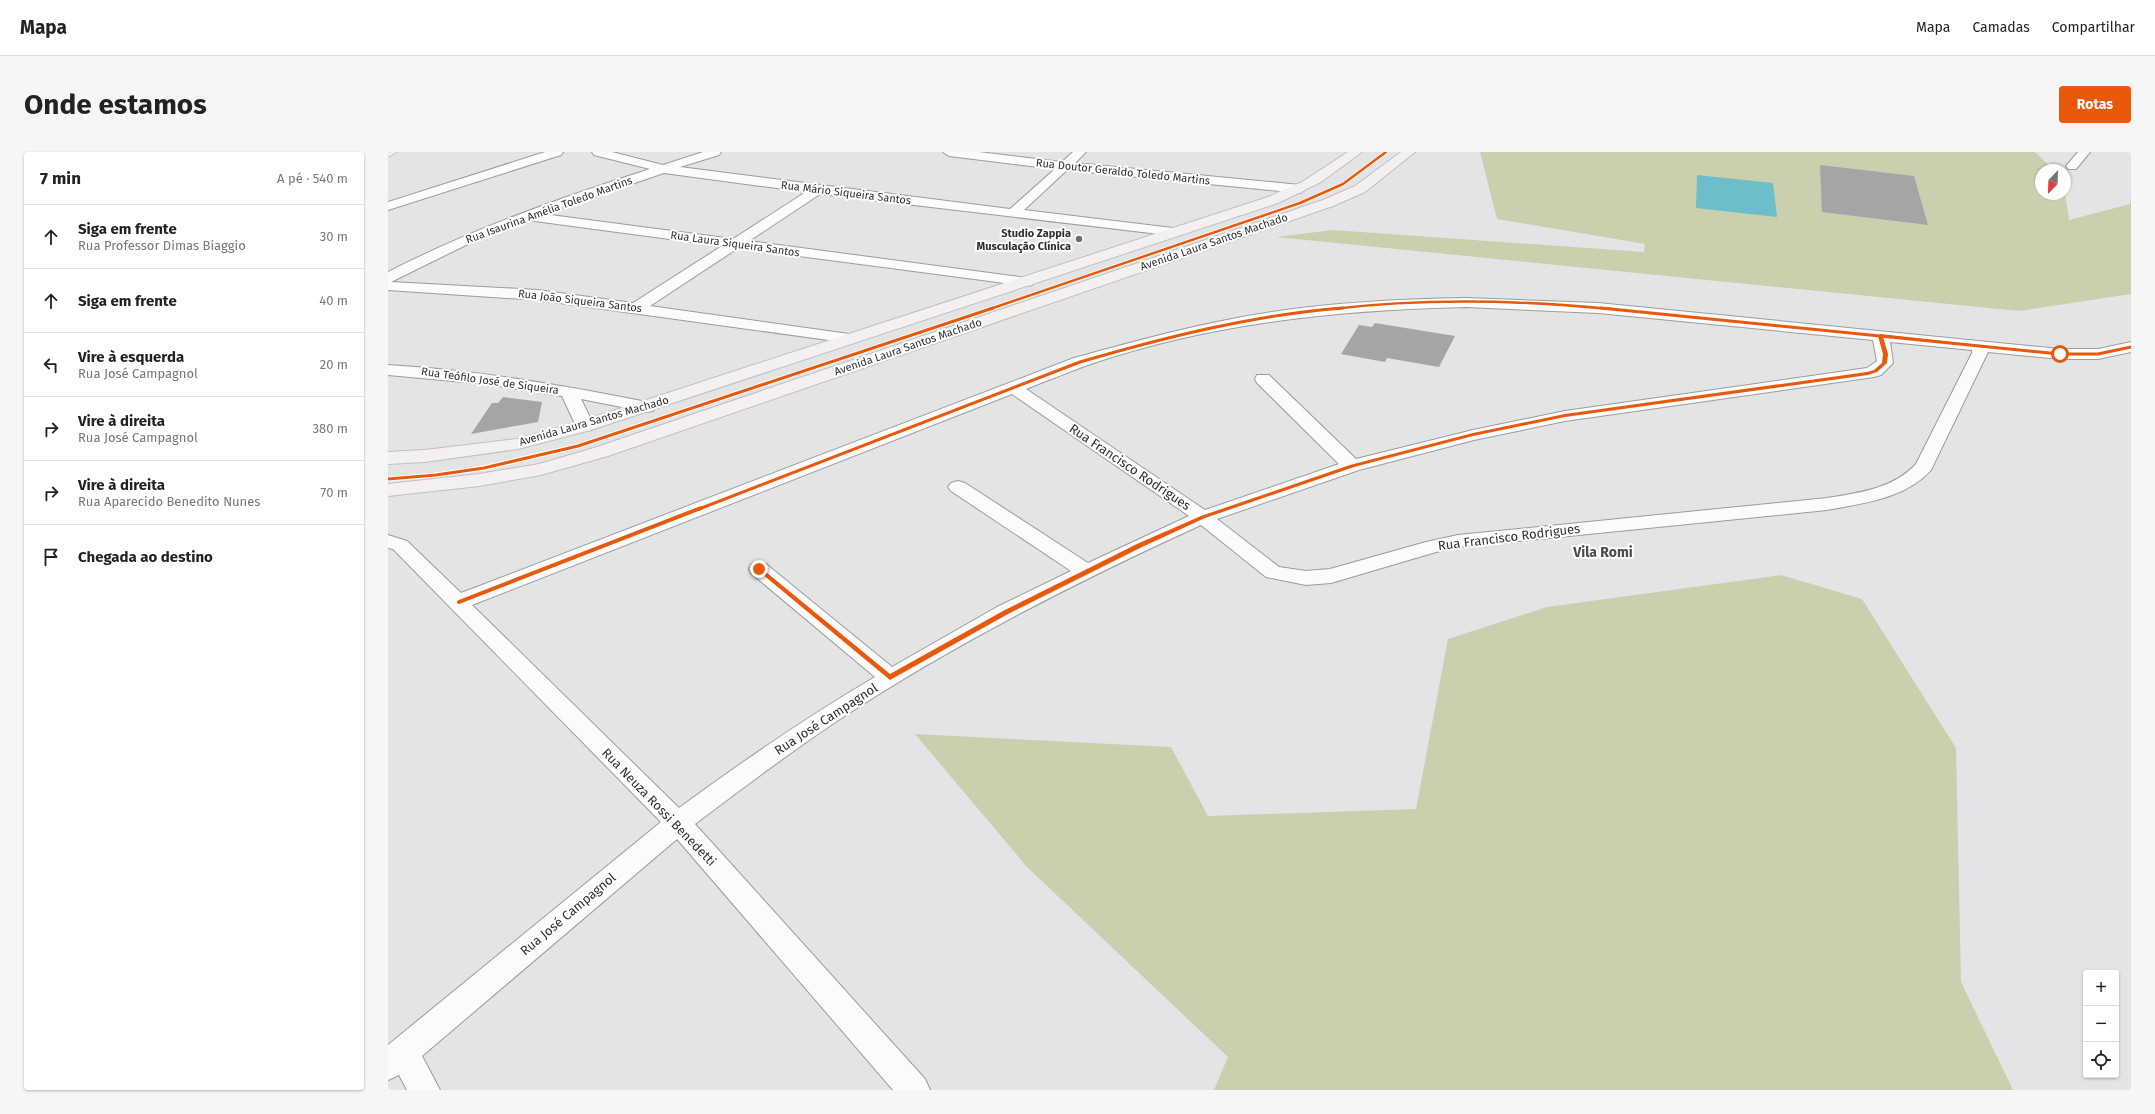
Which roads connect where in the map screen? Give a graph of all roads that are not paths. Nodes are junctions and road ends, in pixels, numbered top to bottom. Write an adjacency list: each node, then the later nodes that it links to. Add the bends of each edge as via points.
1 (391, 152): 10 (main road)
2 (556, 152): 18 (street)
3 (598, 152): 13 (street, Rua Mário Siqueira Santos)
4 (715, 152): 13 (street, Rua Isaurina Amélia Toledo Martins)
5 (949, 152): 11 (street, Rua Doutor Geraldo Toledo Martins)
6 (1080, 152): 11 (street)
7 (1356, 152): 16 (main road, Avenida Laura Santos Machado, via 1320,179)
8 (1409, 152): 46 (main road, Avenida Laura Santos Machado, via 1360,189 1328,203 601,452 533,471)
9 (2084, 152): 12 (street)
10 (388, 153)
11 (1064, 166): 14 (street, Rua Doutor Geraldo Toledo Martins); 19 (street)
12 (2072, 166)
13 (664, 169): 15 (street, Rua Mário Siqueira Santos); 20 (street, Rua Isaurina Amélia Toledo Martins)
14 (1225, 182): 16 (street, Rua Doutor Geraldo Toledo Martins); 17 (street, Rua Doutor Geraldo Toledo Martins)
15 (818, 190): 19 (street, Rua Mário Siqueira Santos); 24 (street)
16 (1300, 190): 17 (main road, Avenida Laura Santos Machado)
17 (1273, 200): 22 (main road, Avenida Laura Santos Machado)
18 (388, 206)
19 (1013, 213): 21 (street, Rua Mário Siqueira Santos)
20 (526, 216): 24 (street, Rua Laura Siqueira Santos); 26 (street, Rua Isaurina Amélia Toledo Martins, via 422,259)
21 (1096, 224): 22 (street, Rua Mário Siqueira Santos); 23 (street, Rua Mário Siqueira Santos)
22 (1176, 232): 23 (main road, Avenida Laura Santos Machado)
23 (1142, 243): 27 (main road, Avenida Laura Santos Machado)
24 (734, 245): 25 (street, Rua Laura Siqueira Santos); 30 (street)
25 (944, 271): 27 (street, Rua Laura Siqueira Santos); 29 (street, Rua Laura Siqueira Santos)
26 (388, 278)
27 (1027, 282): 29 (main road, Avenida Laura Santos Machado)
28 (388, 286): 30 (street, Rua João Siqueira Santos, via 538,295)
29 (988, 294): 33 (main road, Avenida Laura Santos Machado)
30 (636, 308): 31 (street, Rua João Siqueira Santos)
31 (771, 327): 33 (street, Rua João Siqueira Santos); 36 (street, Rua João Siqueira Santos)
32 (1880, 336): 34 (street); 39 (street, via 1561,304 1451,301 1383,304 1293,313 1189,331 1080,362); 44 (street, Rua José Campagnol, via 1886,354 1885,363 1868,374 1565,416 1473,435)
33 (850, 338): 36 (main road, Avenida Laura Santos Machado)
34 (1980, 345): 35 (street, via 2079,354 2110,353); 47 (street, Rua Francisco Rodrigues, via 1980,354 1924,466 1908,481 1897,487 1867,497 1827,504 1458,541 1319,578 1295,577 1274,572)
35 (2131, 348)
36 (806, 353): 41 (main road, Avenida Laura Santos Machado)
37 (388, 370): 40 (street, Rua Teófilo José de Siqueira, via 442,372)
38 (1262, 379): 44 (street)
39 (1014, 388): 47 (street, Rua Francisco Rodrigues); 51 (street)
40 (568, 391): 41 (street, Rua Teófilo José de Siqueira); 42 (street, Rua Teófilo José de Siqueira)
41 (647, 407): 42 (main road, Avenida Laura Santos Machado)
42 (584, 426): 43 (main road, Avenida Laura Santos Machado, via 518,444)
43 (388, 458)
44 (1352, 466): 47 (street, Rua José Campagnol)
45 (958, 487): 50 (street)
46 (388, 490)
47 (1203, 517): 50 (street, Rua José Campagnol)
48 (388, 541): 51 (street, Rua Neuza Rossi Benedetti, via 400,545)
49 (759, 569): 52 (street)
50 (1086, 571): 52 (street, Rua José Campagnol, via 1005,612)
51 (459, 602): 53 (street, Rua Neuza Rossi Benedetti)
52 (890, 677): 53 (street, Rua José Campagnol, via 739,777)
53 (678, 824): 54 (street, Rua José Campagnol); 56 (street, Rua Neuza Rossi Benedetti)
54 (395, 1058): 55 (street)
55 (424, 1090)
56 (914, 1090)

